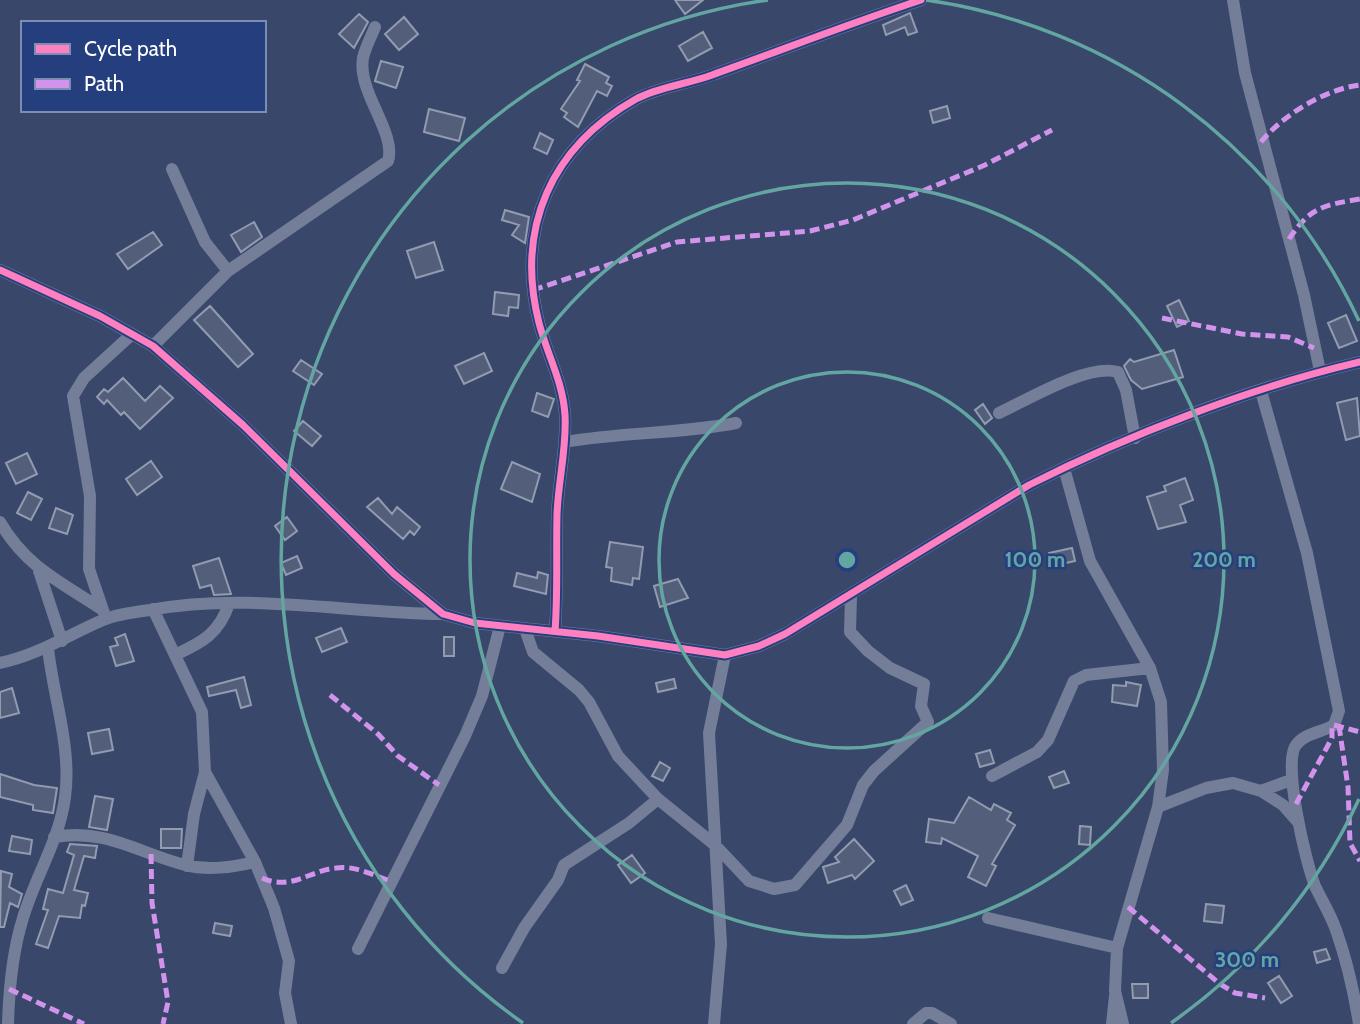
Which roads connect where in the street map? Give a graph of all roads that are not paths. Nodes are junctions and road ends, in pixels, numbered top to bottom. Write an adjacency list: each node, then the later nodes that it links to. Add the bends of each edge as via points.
1 (921, 0): 15 (street, via 640,97 606,119 555,173 538,220 533,290 539,324 561,386)
2 (1233, 0): 10 (street, via 1250,96 1301,282)
3 (375, 27): 6 (street, via 363,69 388,144 388,161)
4 (172, 169): 6 (street, via 205,243)
5 (0, 270): 7 (street, via 89,310)
6 (228, 271): 8 (street)
7 (131, 335): 8 (street); 22 (street, via 84,378 73,396 90,496 89,569)
8 (153, 346): 23 (street, via 243,425 394,574)
9 (1360, 362): 10 (street)
10 (1320, 371): 11 (street)
11 (1261, 391): 14 (street); 35 (street, via 1307,553 1339,711 1334,725 1303,738 1296,746 1291,755)
12 (999, 413): 14 (street, via 1088,373 1108,369 1118,372 1126,390)
13 (736, 423): 15 (street, via 697,431)
14 (1135, 438): 16 (street)
15 (565, 442): 26 (street, via 557,517)
16 (1063, 468): 19 (street); 32 (street, via 1090,561)
17 (0, 522): 18 (street)
18 (39, 571): 22 (street); 27 (street)
19 (851, 596): 30 (street, via 785,634); 41 (street, via 848,627 853,636 890,668 924,684 921,706 926,726 874,771 863,785 847,825 795,885 774,889 749,881)
20 (229, 604): 21 (street); 23 (street); 29 (street, via 210,638)
21 (153, 609): 22 (street); 29 (street)
22 (104, 614): 27 (street)
23 (443, 614): 24 (street)
24 (500, 626): 25 (street); 46 (street, via 482,696 465,736)
25 (525, 629): 26 (street); 37 (street, via 533,652 589,702 618,755)
26 (555, 631): 30 (street)
27 (62, 641): 28 (street)
28 (48, 648): 31 (street); 40 (street, via 67,764 65,799)
29 (177, 654): 33 (street, via 202,712)
30 (725, 655): 41 (street, via 709,733)
31 (0, 663)
32 (1150, 668): 34 (street, via 1087,675 1074,681 1048,740); 38 (street, via 1161,702 1163,770)
33 (205, 772): 42 (street); 43 (street)
34 (992, 776)
35 (1291, 780): 36 (street); 39 (street)
36 (1261, 791): 38 (street, via 1233,783 1220,785); 39 (street, via 1283,805)
37 (658, 799): 41 (street); 47 (street, via 564,864)
38 (1158, 807): 45 (street)
39 (1300, 825): 56 (street, via 1312,876 1336,928 1353,982)
40 (54, 837): 43 (street, via 78,832 96,835); 49 (street, via 23,917 11,967)
41 (715, 845): 51 (street, via 721,944)
42 (255, 862): 43 (street, via 227,869); 50 (street, via 287,948 285,993)
43 (187, 866)
44 (988, 918): 45 (street)
45 (1117, 948): 48 (street)
46 (358, 949)
47 (502, 968)
48 (1115, 990): 54 (street); 55 (street)
49 (8, 1024)
50 (291, 1024)
51 (714, 1024)
52 (913, 1024): 53 (street, via 926,1013)
53 (951, 1024)
54 (1112, 1024)
55 (1123, 1024)
56 (1359, 1024)

